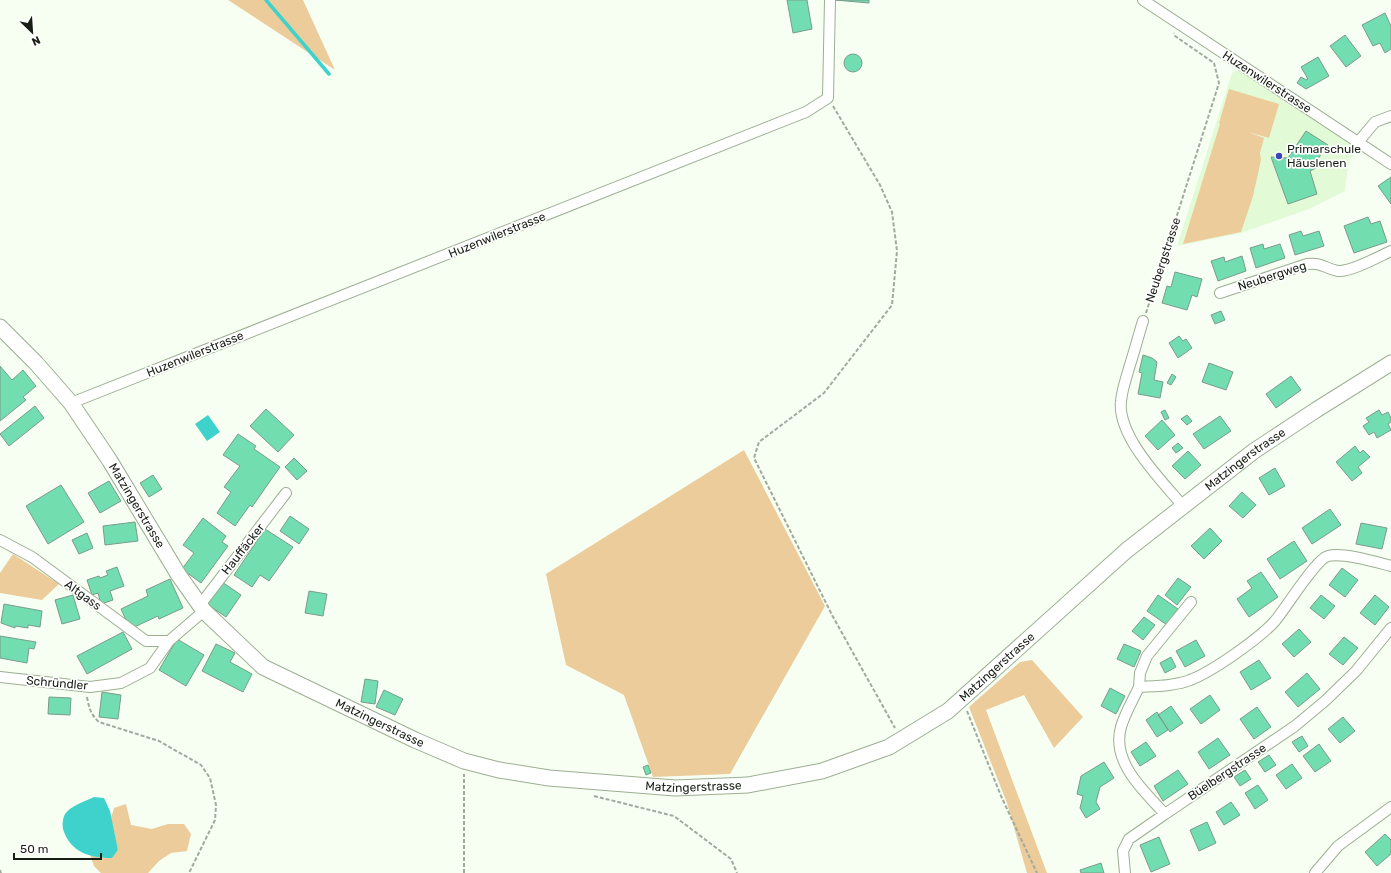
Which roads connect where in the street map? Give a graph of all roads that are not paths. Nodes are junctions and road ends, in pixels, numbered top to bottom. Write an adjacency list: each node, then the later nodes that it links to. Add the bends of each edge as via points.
1 (830, 0): 11 (street, Huzenwilerstrasse, via 828,98 806,112)
2 (1143, 0): 4 (street, Huzenwilerstrasse)
3 (1391, 116): 4 (street, via 1375,122)
4 (1359, 141): 5 (street, Huzenwilerstrasse)
5 (1391, 164)
6 (1391, 251): 7 (street, Neubergweg, via 1347,270 1338,271 1316,263 1307,264)
7 (1220, 293)
8 (1143, 321): 13 (street, via 1124,386 1121,402 1124,422 1137,449)
9 (0, 327): 11 (street, Matzingerstrasse)
10 (1391, 363): 13 (street, Matzingerstrasse, via 1254,452)
11 (71, 403): 17 (street, Matzingerstrasse)
12 (286, 493): 17 (street, Hauffäcker)
13 (1183, 506): 17 (street, Matzingerstrasse, via 1127,550 948,711 890,747 822,771 748,785 675,788 549,778 464,761 263,667)
14 (0, 540): 19 (street, Altgass, via 32,557 146,641)
15 (1391, 566): 21 (street, via 1340,554 1327,556 1317,565 1274,622 1250,643 1190,680 1162,686)
16 (1192, 602): 21 (street, via 1147,656 1140,673)
17 (202, 608): 19 (street, Schründler)
18 (1391, 628): 23 (street, Büelbergstrasse, via 1356,671 1326,701 1295,726)
19 (168, 641): 20 (street, Schründler, via 150,668 121,683 86,686)
20 (0, 677)
21 (1139, 687): 23 (street, via 1121,727 1120,744 1125,766)
22 (1391, 807): 25 (street, via 1338,846)
23 (1165, 814): 24 (street, Büelbergstrasse, via 1129,839 1123,851)
24 (1125, 873)
25 (1315, 873)

